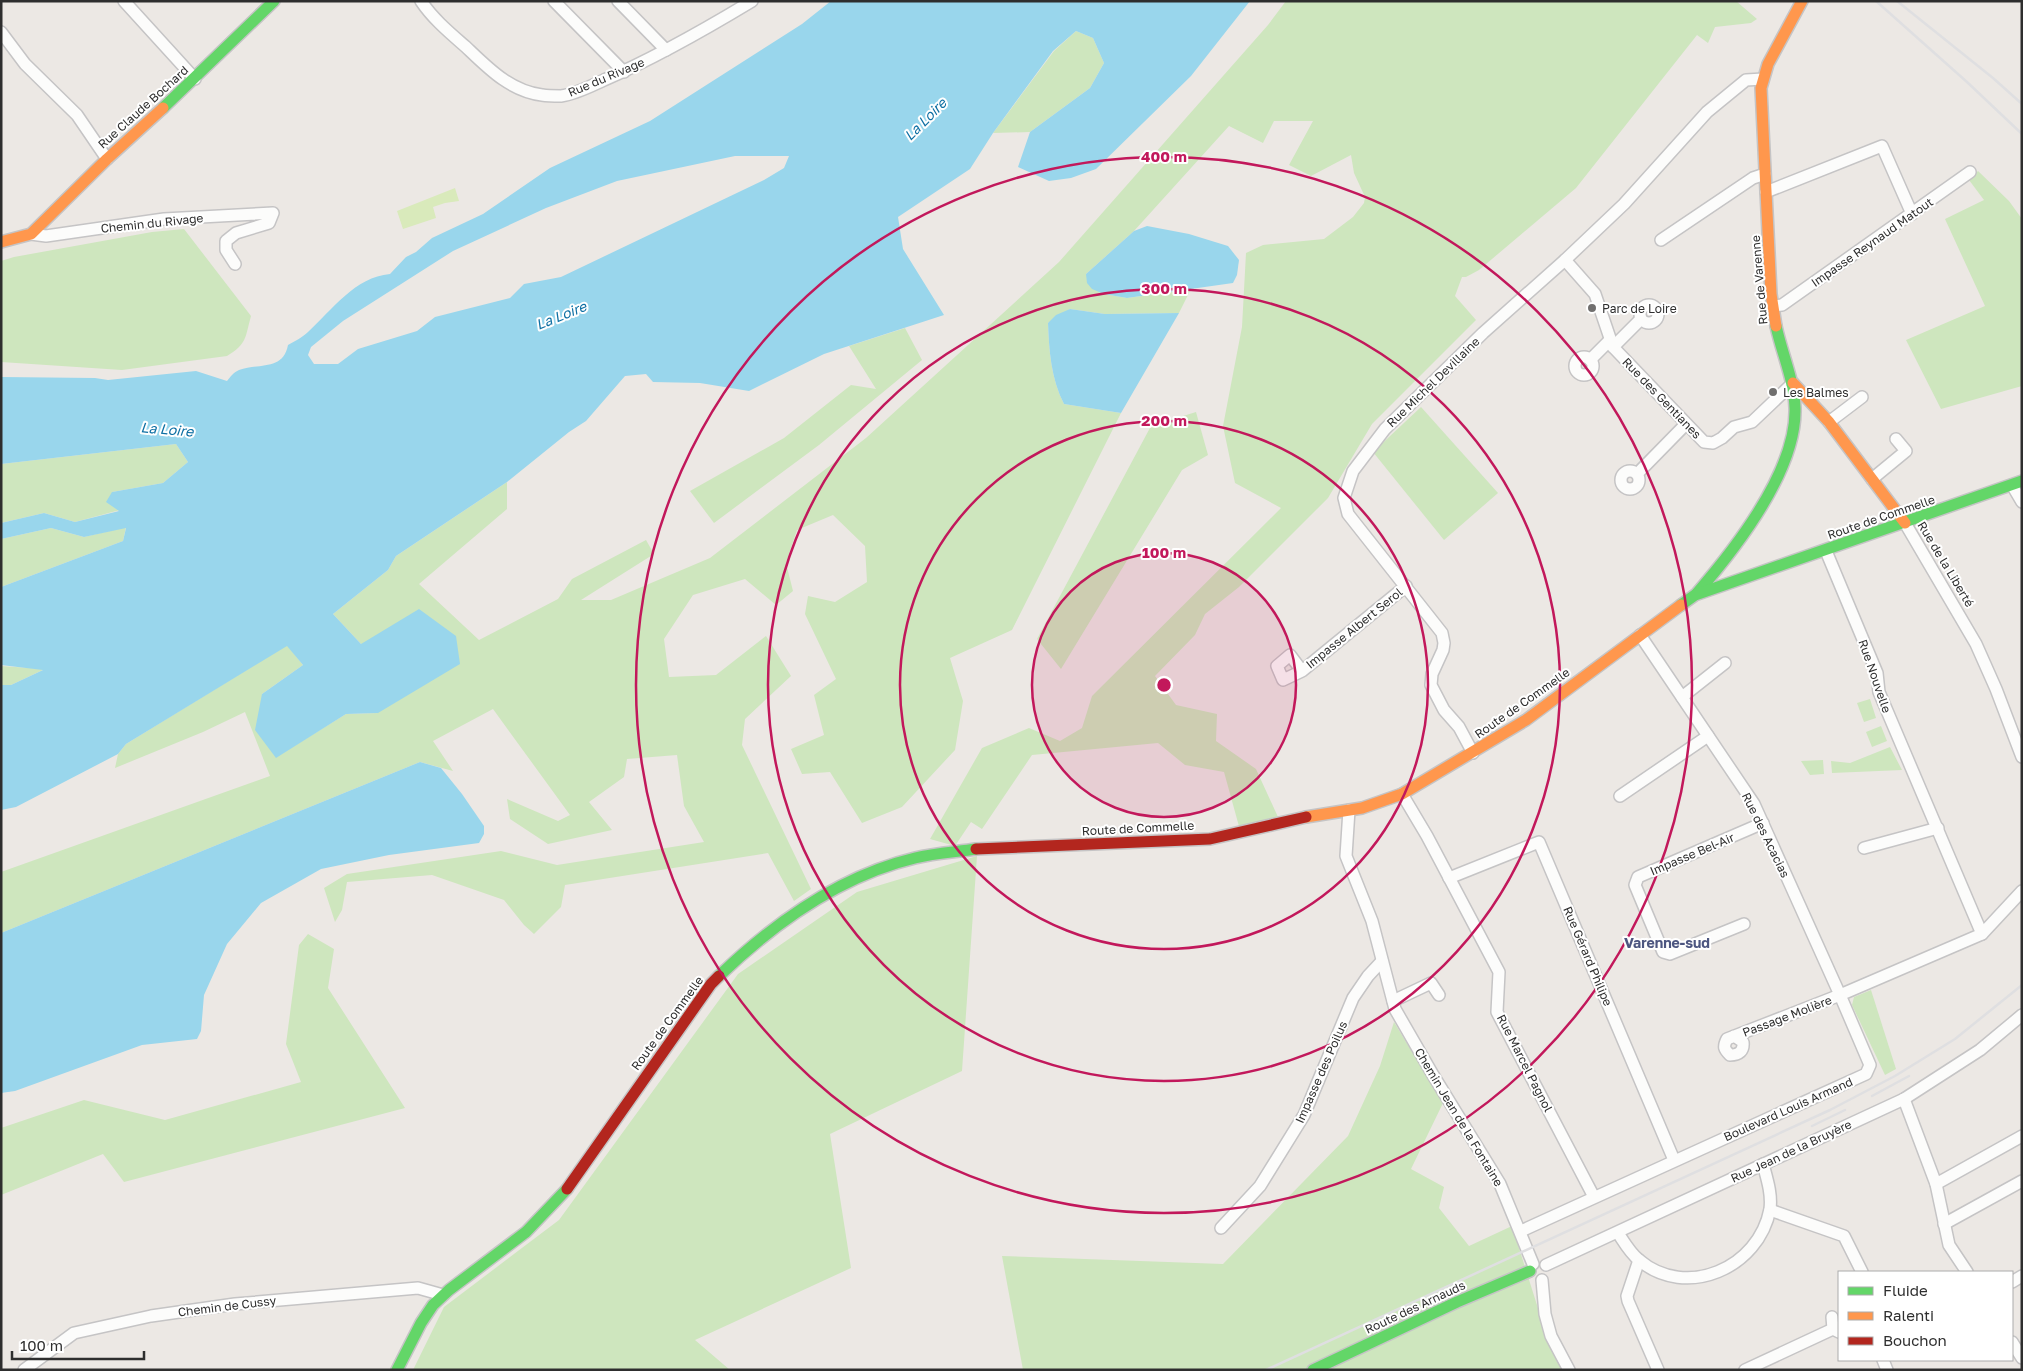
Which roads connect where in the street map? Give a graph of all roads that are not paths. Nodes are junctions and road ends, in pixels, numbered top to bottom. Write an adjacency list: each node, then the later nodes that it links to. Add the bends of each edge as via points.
1 (124, 1): 11 (street)
2 (274, 1): 11 (street, Rue Claude Bochard)
3 (421, 1): 10 (street, Rue du Rivage, via 429,13 490,70 521,90 561,96)
4 (554, 1): 10 (street)
5 (618, 1): 9 (street)
6 (752, 1): 9 (street, Rue du Rivage)
7 (1802, 1): 12 (street, Rue de Varenne)
8 (1, 32): 13 (street, via 25,64 77,115)
9 (666, 50): 10 (street, Rue du Rivage)
10 (624, 72)
11 (195, 79): 13 (street, Rue Claude Bochard)
12 (1762, 79): 15 (street, Rue de Varenne); 21 (street, Rue Michel Devillaine, via 1746,80 1706,112 1624,204)
13 (107, 159): 18 (street, Rue Claude Bochard)
14 (1970, 172): 17 (street, Impasse Reynaud Matout)
15 (1765, 174): 16 (street, Rue de Varenne); 19 (street, via 1752,178)
16 (1766, 192): 17 (street, via 1882,146); 23 (street, Rue de Varenne)
17 (1912, 214): 23 (street, Impasse Reynaud Matout, via 1782,305)
18 (31, 234): 20 (street); 22 (street, Chemin du Rivage, via 46,236 164,219 273,213 269,223 236,232 226,241 226,250)
19 (1661, 240)
20 (1, 242)
21 (1565, 260): 25 (street, Rue des Gentianes, via 1595,294); 38 (street, Rue Michel Devillaine, via 1385,429 1353,471 1344,498 1348,514)
22 (235, 264)
23 (1772, 306): 27 (street, Rue de Varenne)
24 (1641, 319): 25 (street)
25 (1611, 344): 26 (street); 30 (street, Rue des Gentianes)
26 (1590, 360)
27 (1793, 383): 29 (street, Rue de la Liberté); 30 (street, Rue des Gentianes, via 1752,422 1734,427 1713,443 1704,442); 39 (street, Rue de Varenne, via 1792,433 1781,471 1739,542)
28 (1862, 397): 29 (street)
29 (1829, 422): 33 (street, Rue de la Liberté)
30 (1685, 425): 32 (street)
31 (1896, 439): 33 (street, via 1906,451)
32 (1637, 474)
33 (1872, 479): 36 (street, Rue de la Liberté)
34 (2017, 483): 35 (street); 36 (street, Route de Commelle)
35 (2022, 502)
36 (1905, 523): 37 (street, Route de Commelle); 46 (street, Rue de la Liberté, via 1976,644)
37 (1826, 551): 39 (street, Route de Commelle); 51 (street, Rue Nouvelle, via 1877,673 1879,692)
38 (1406, 586): 42 (street, Impasse Albert Serol); 45 (street, Rue Michel Devillaine, via 1442,633 1443,650 1432,674 1431,686)
39 (1695, 595): 40 (street, Route de Commelle)
40 (1640, 635): 43 (street, Rue des Acacias); 45 (street, Route de Commelle, via 1526,720)
41 (1725, 663): 43 (street)
42 (1302, 671)
43 (1682, 697): 44 (street, Rue des Acacias)
44 (1708, 736): 48 (street); 50 (street, Rue des Acacias, via 1754,804)
45 (1473, 753): 47 (street, Route de Commelle)
46 (2022, 757)
47 (1402, 794): 49 (street, Route de Commelle); 53 (street, Rue Marcel Pagnol)
48 (1620, 796)
49 (1349, 810): 57 (street, Chemin Jean de la Fontaine, via 1346,856 1372,921); 81 (street, Route de Commelle, via 1317,814 1210,839 917,856 862,874 832,889 768,934 702,994 560,1198 526,1232)
50 (1763, 823): 55 (street, Impasse Bel-Air, via 1638,877 1635,885 1663,952 1670,954); 59 (street, Rue des Acacias)
51 (1938, 828): 52 (street); 56 (street, Rue Nouvelle)
52 (1864, 848)
53 (1449, 878): 65 (street, Rue Gérard Philipe, via 1539,842); 69 (street, Rue Marcel Pagnol, via 1499,972 1497,1012)
54 (2022, 891): 56 (street)
55 (1744, 924)
56 (1982, 934): 59 (street)
57 (1382, 961): 60 (street, Chemin Jean de la Fontaine); 72 (street, Impasse des Poilus, via 1353,998 1304,1115 1260,1186)
58 (1439, 995): 60 (street, via 1431,982)
59 (1840, 995): 62 (street, Passage Molière); 65 (street, Boulevard Louis Armand, via 1870,1065 1866,1074)
60 (1392, 1000): 73 (street, Chemin Jean de la Fontaine, via 1433,1075 1500,1184)
61 (2022, 1015): 63 (street, Rue Jean de la Bruyère, via 1980,1050)
62 (1734, 1036)
63 (1904, 1099): 66 (street, Rue Jean de la Bruyère); 68 (street)
64 (2022, 1136): 68 (street)
65 (1674, 1160): 69 (street, Boulevard Louis Armand)
66 (1763, 1164): 70 (street); 74 (street, Rue Jean de la Bruyère)
67 (2022, 1181): 71 (street)
68 (1936, 1184): 71 (street)
69 (1594, 1197): 73 (street, Boulevard Louis Armand)
70 (1770, 1210): 75 (street, via 1753,1246 1725,1269 1692,1278 1657,1270); 78 (street, via 1844,1236)
71 (1944, 1224): 79 (street, via 1949,1245)
72 (1221, 1228)
73 (1521, 1231): 77 (street, Chemin Jean de la Fontaine)
74 (1618, 1233): 75 (street); 76 (street, Rue Jean de la Bruyère)
75 (1639, 1260): 90 (street, via 1627,1296)
76 (1546, 1265): 77 (street, via 1539,1262); 80 (street, via 1548,1274)
77 (1532, 1268): 80 (street, via 1534,1279); 88 (street, Route des Arnauds)
78 (1862, 1271)
79 (1966, 1271)
80 (1542, 1280): 89 (street, via 1550,1336)
81 (443, 1295): 86 (street, Chemin de Cussy, via 418,1288 235,1304 151,1316 74,1333); 87 (street, Route de Commelle, via 421,1324)
82 (1832, 1316): 83 (street)
83 (1836, 1330): 91 (street)
84 (2013, 1344): 85 (street)
85 (2022, 1358)
86 (24, 1370)
87 (398, 1370)
88 (1313, 1370)
89 (1569, 1370)
90 (1658, 1370)
91 (1745, 1370)

